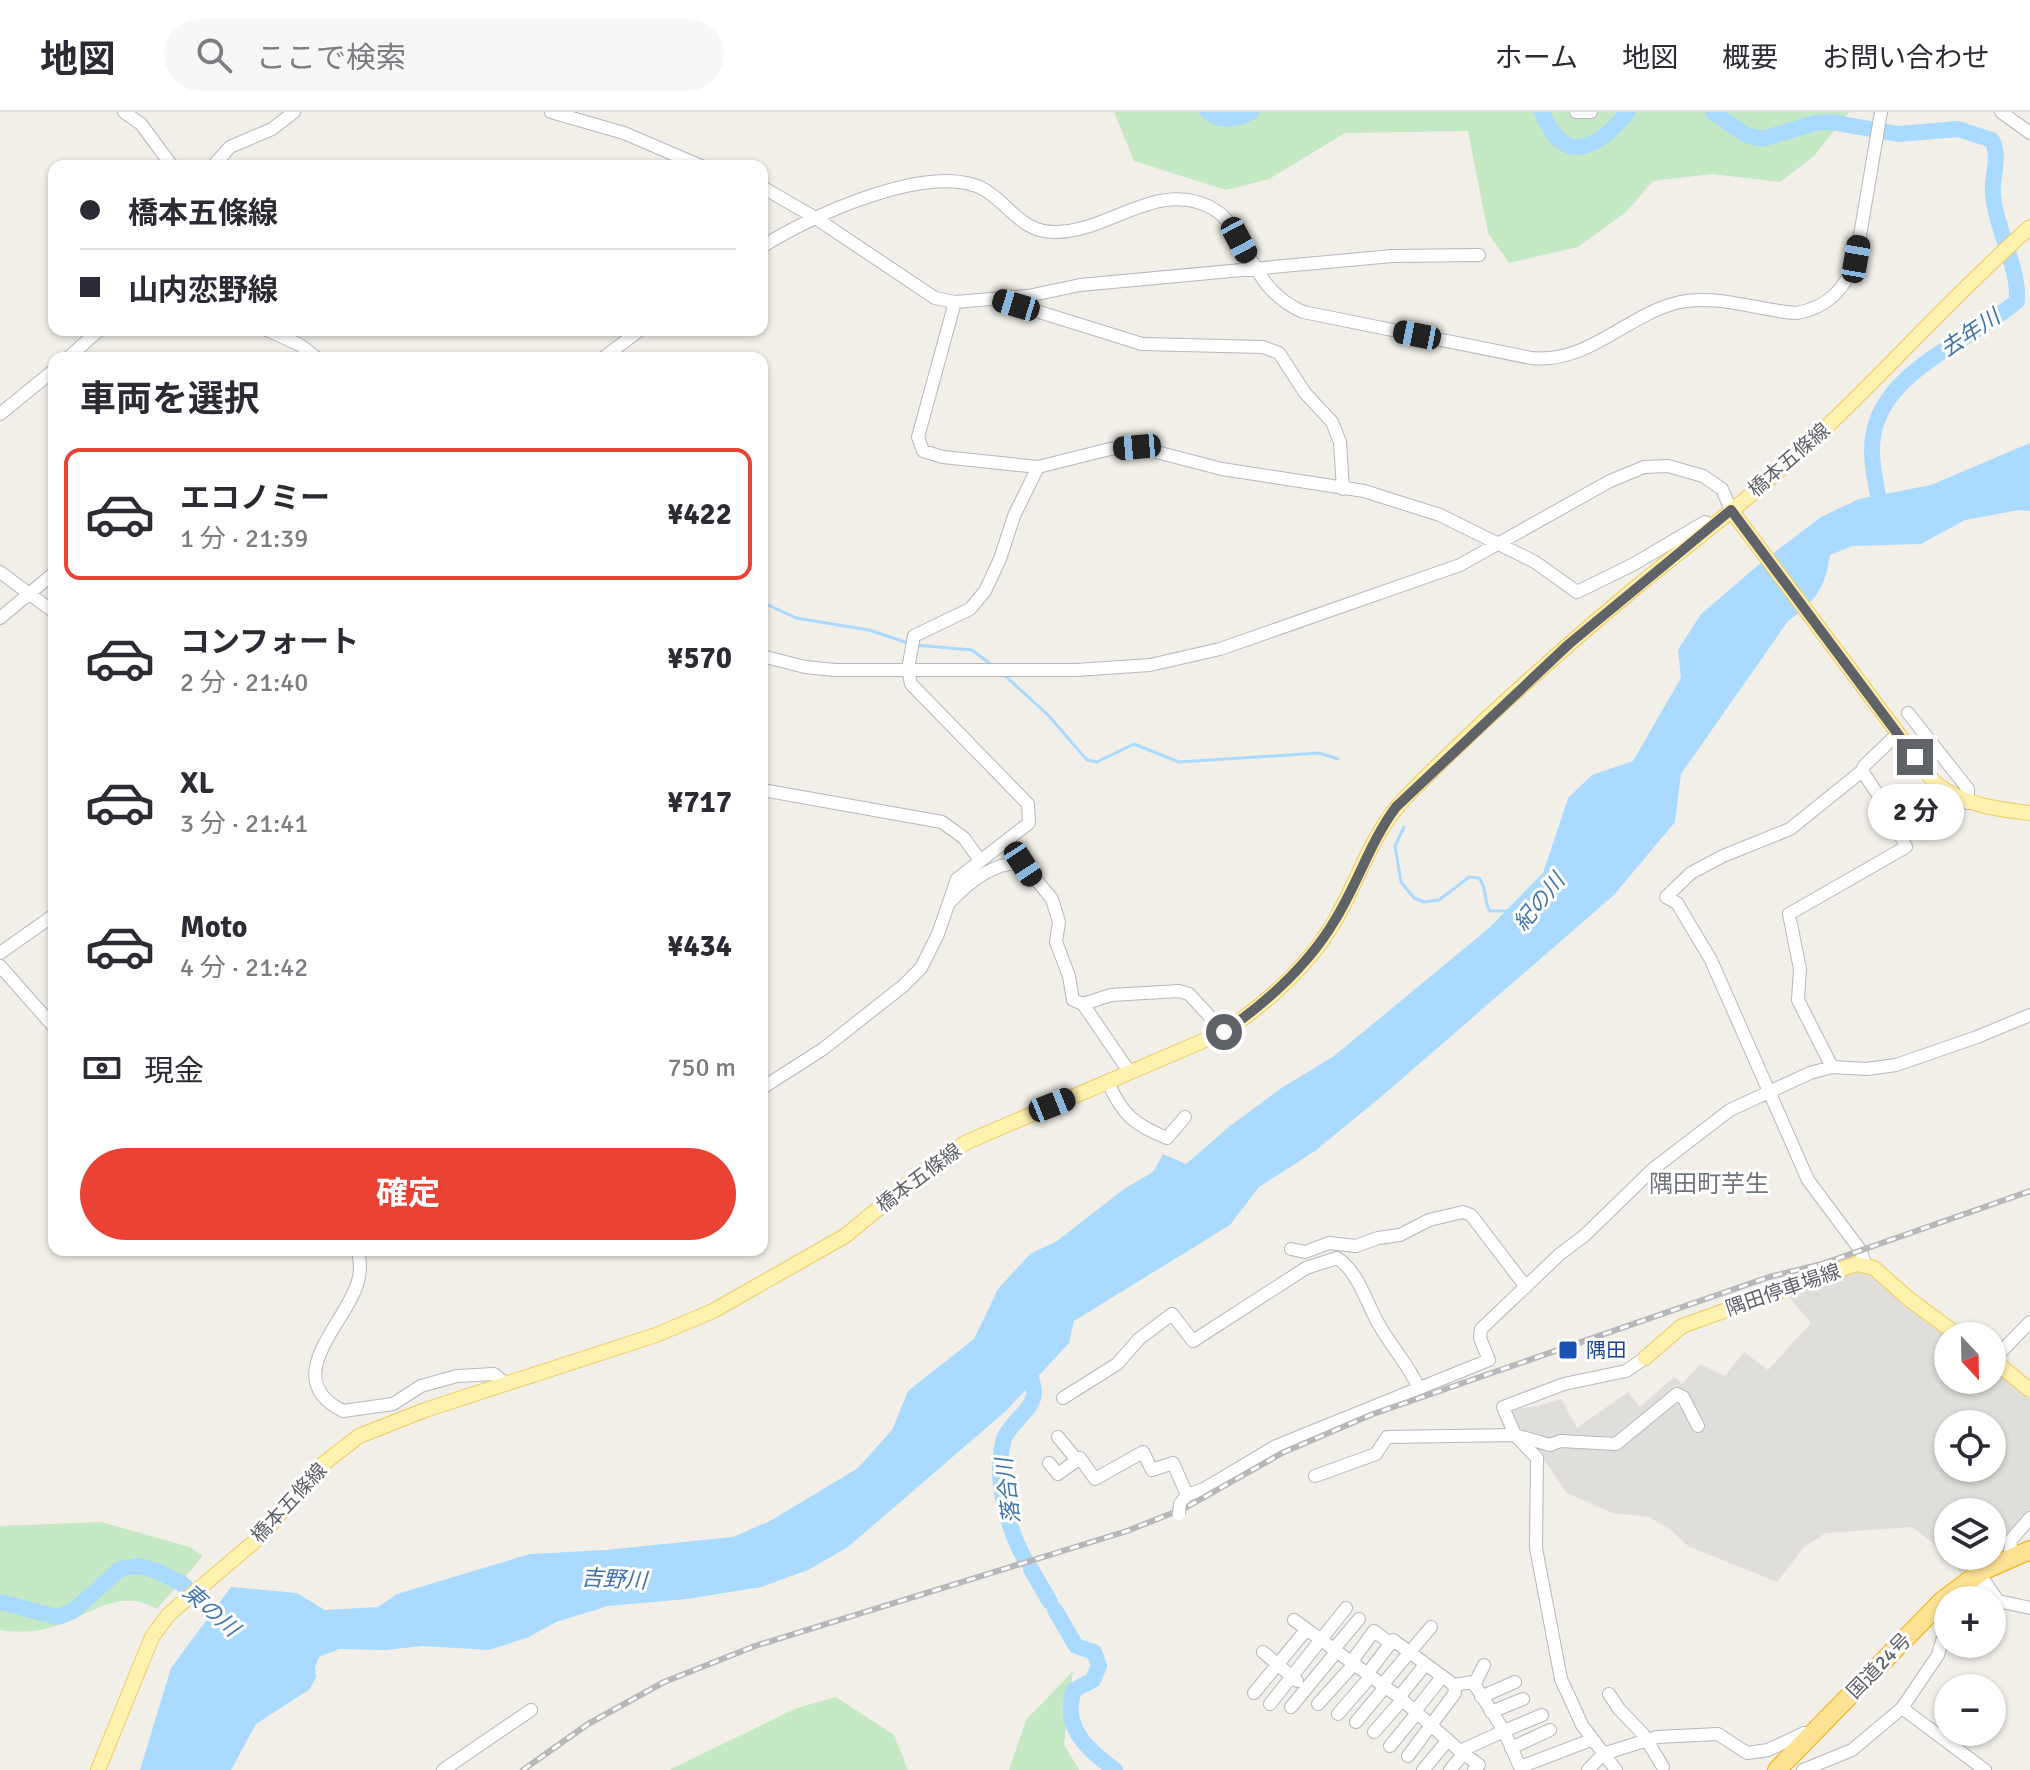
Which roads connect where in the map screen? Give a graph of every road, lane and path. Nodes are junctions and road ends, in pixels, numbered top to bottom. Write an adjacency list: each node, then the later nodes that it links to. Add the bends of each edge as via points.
1 (124, 112): 9 (street, via 141,124)
2 (294, 112): 10 (street, via 272,129 230,147)
3 (551, 112): 11 (street, via 624,133)
4 (1576, 112): 5 (street)
5 (1591, 112)
6 (2001, 112): 8 (street)
7 (1880, 117): 17 (street, via 1851,274 1824,304 1797,313 1712,301 1678,303 1586,349 1559,358 1531,358 1303,312 1274,295)
8 (2030, 133)
9 (168, 160)
10 (218, 160)
11 (687, 160)
12 (768, 190): 13 (street)
13 (814, 217): 15 (street); 17 (street, via 869,195 941,182 984,189 1018,220 1045,232 1074,230 1177,198 1222,215); 19 (street, via 935,298)
14 (2030, 227): 30 (main road, 橋本五條線, via 1910,340 1836,419)
15 (768, 244)
16 (1479, 255): 17 (street, via 1392,256)
17 (1254, 270): 18 (street)
18 (994, 298): 19 (street); 29 (street, via 1142,344 1248,346 1279,353 1332,422 1340,442)
19 (955, 302): 28 (street, via 921,417 918,437 923,451)
20 (92, 336): 23 (street)
21 (280, 336): 24 (street)
22 (632, 336): 25 (street)
23 (75, 352)
24 (309, 352)
25 (611, 352)
26 (48, 375): 27 (street)
27 (0, 414)
28 (1038, 467): 29 (street, via 1137,447 1222,469); 39 (street, via 985,591 970,609 914,636)
29 (1343, 489): 32 (street, via 1396,499)
30 (1731, 510): 31 (main road, 橋本五條線); 32 (street, via 1722,489 1703,476 1668,466 1644,467); 44 (main road, via 1935,783)
31 (1713, 525): 32 (street, via 1705,522 1577,592 1535,562); 54 (main road, 橋本五條線, via 1569,644 1396,807 1312,953 1252,1013)
32 (1498, 545): 39 (street, via 1418,582 1220,649 1150,665)
33 (0, 572): 35 (street)
34 (48, 578): 35 (street)
35 (30, 594): 36 (street); 37 (street)
36 (48, 608)
37 (0, 618)
38 (768, 658): 39 (street, via 835,670)
39 (908, 669): 46 (street, via 911,684 1028,804 1029,823)
40 (1910, 721): 44 (street, via 1968,789)
41 (1892, 739): 42 (street)
42 (1862, 771): 55 (street, via 1906,847 1789,914 1800,969 1798,1000); 59 (street, via 1790,829 1691,873 1666,897 1677,903 1711,960)
43 (768, 791): 46 (street, via 942,822 964,838)
44 (1968, 803): 45 (main road)
45 (2030, 813)
46 (979, 859): 47 (street, via 957,879)
47 (947, 905): 51 (street, via 969,881 1014,862 1023,864 1052,899 1059,922 1056,942 1073,1000); 58 (street, via 921,968 823,1049)
48 (48, 919): 49 (street)
49 (0, 953)
50 (0, 966): 53 (street)
51 (1083, 1004): 54 (street, via 1111,995 1179,991 1189,994); 56 (street)
52 (2030, 1015): 55 (street, via 1896,1065)
53 (48, 1020)
54 (1224, 1032): 56 (main road, 橋本五條線)
55 (1832, 1067): 59 (street)
56 (1130, 1073): 57 (main road, 橋本五條線)
57 (1108, 1082): 60 (street, via 1116,1102 1137,1126 1167,1138); 70 (main road, 橋本五條線, via 967,1142 845,1236 713,1311)
58 (768, 1084)
59 (1770, 1094): 63 (street, via 1808,1180); 64 (street, via 1730,1110 1679,1146)
60 (1185, 1117)
61 (1291, 1249): 64 (street, via 1305,1252 1329,1243 1356,1246 1463,1212 1471,1215)
62 (358, 1256): 70 (street, via 358,1283 316,1367 323,1398 343,1411 393,1404 421,1386 457,1376 494,1374)
63 (1865, 1264): 65 (main road, 隅田停車場線); 68 (main road, 隅田停車場線, via 1682,1326)
64 (1526, 1287): 71 (street, via 1481,1329 1489,1360)
65 (1941, 1322)
66 (2030, 1322): 67 (street)
67 (2006, 1346)
68 (1645, 1358): 75 (street, via 1626,1371 1564,1384 1503,1407)
69 (2006, 1371): 72 (main road)
70 (506, 1384): 138 (main road, 橋本五條線, via 385,1423 323,1464 260,1537 169,1614 152,1637)
71 (1419, 1388): 73 (street, via 1353,1275 1337,1258 1293,1276 1193,1341 1172,1314 1117,1364); 77 (street, via 1276,1446 1180,1509 1173,1463 1152,1470 1143,1452 1095,1479)
72 (2030, 1390)
73 (1063, 1398)
74 (1698, 1426): 75 (street, via 1677,1394 1616,1444 1550,1445)
75 (1515, 1435): 79 (street, via 1387,1437 1376,1454); 129 (street, via 1537,1458 1541,1582 1561,1679)
76 (1058, 1437): 77 (street)
77 (1077, 1460): 78 (street, via 1058,1474)
78 (1049, 1463)
79 (1315, 1476)
80 (2030, 1518): 82 (street, via 2011,1540)
81 (2030, 1550): 82 (highway, 国道24号)
82 (2010, 1557): 83 (highway, 国道24号)
83 (1983, 1575): 84 (street); 86 (street, via 1998,1601); 127 (highway, 国道24号, via 1942,1601)
84 (1974, 1586)
85 (1346, 1608): 91 (street)
86 (2030, 1608)
87 (1359, 1619): 93 (street)
88 (1294, 1620): 90 (street)
89 (1431, 1627): 95 (street)
90 (1306, 1630): 91 (street); 98 (street)
91 (1319, 1641): 93 (street); 102 (street)
92 (1390, 1643): 95 (street); 97 (street, via 1374,1631); 101 (street)
93 (1335, 1651): 97 (street); 107 (street)
94 (1263, 1652): 98 (street)
95 (1409, 1652): 99 (street); 106 (street)
96 (1936, 1658): 116 (street)
97 (1353, 1662): 101 (street); 114 (street)
98 (1276, 1665): 102 (street); 109 (street)
99 (1425, 1665): 103 (street); 111 (street)
100 (1484, 1665): 108 (street)
101 (1370, 1674): 106 (street); 120 (street)
102 (1291, 1677): 107 (street); 113 (street)
103 (1442, 1677): 105 (street); 118 (street)
104 (1515, 1682): 108 (street)
105 (1454, 1685): 108 (street, via 1473,1682); 123 (street, via 1455,1693)
106 (1384, 1686): 111 (street); 122 (street)
107 (1305, 1687): 115 (street)
108 (1478, 1691): 119 (street)
109 (1254, 1693)
110 (1609, 1694): 130 (street)
111 (1400, 1699): 118 (street); 126 (street)
112 (1523, 1699): 119 (street)
113 (1270, 1704)
114 (1318, 1704)
115 (1291, 1707)
116 (1902, 1708): 145 (street, via 1852,1750); 146 (street)
117 (531, 1710): 139 (street)
118 (1416, 1712): 123 (street); 131 (street)
119 (1491, 1712): 125 (street)
120 (1338, 1714)
121 (1542, 1715): 125 (street)
122 (1356, 1722)
123 (1431, 1724): 128 (street); 135 (street)
124 (1550, 1730): 132 (street)
125 (1504, 1731): 132 (street); 133 (street)
126 (1374, 1732)
127 (1812, 1734): 130 (street, via 1747,1753 1718,1734); 137 (highway, 国道24号)
128 (1448, 1740): 133 (street); 140 (street)
129 (1591, 1740): 132 (street, via 1520,1767); 134 (street)
130 (1647, 1740): 134 (street); 136 (street)
131 (1390, 1746)
132 (1511, 1748)
133 (1462, 1752): 141 (street); 142 (street, via 1479,1765)
134 (1603, 1754): 143 (street); 144 (street)
135 (1408, 1756)
136 (1663, 1767)
137 (1785, 1768)
138 (98, 1770)
139 (443, 1770)
140 (1423, 1770)
141 (1450, 1770)
142 (1474, 1770)
143 (1588, 1770)
144 (1616, 1770)
145 (1803, 1770)
146 (1985, 1770)

